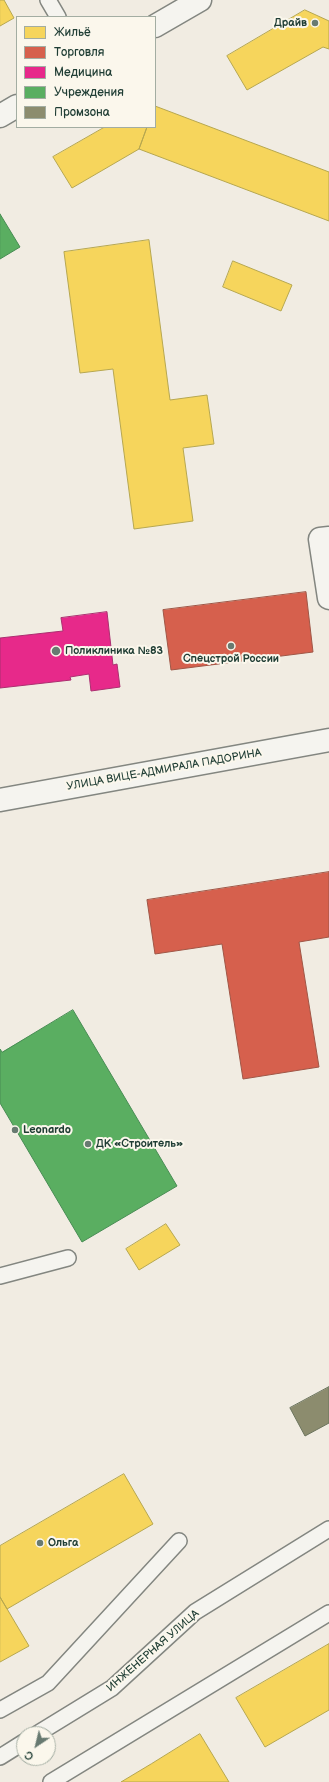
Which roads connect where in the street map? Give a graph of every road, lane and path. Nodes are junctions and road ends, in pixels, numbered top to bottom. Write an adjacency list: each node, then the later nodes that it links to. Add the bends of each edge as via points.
1 (48, 0): 3 (lane)
2 (190, 3): 4 (street)
3 (57, 16)
4 (156, 25)
5 (16, 107): 6 (street)
6 (0, 116)
7 (329, 538): 8 (street, via 320,539)
8 (329, 598)
9 (329, 740): 10 (street, УЛИЦА ВИЦЕ-АДМИРАЛА ПАДОРИНА)
10 (0, 800)
11 (68, 1258): 12 (lane)
12 (0, 1276)
13 (329, 1529): 17 (lane, ИНЖЕНЕРНАЯ УЛИЦА, via 195,1612 112,1688)
14 (179, 1541): 16 (lane, via 48,1683)
15 (329, 1612): 20 (lane)
16 (0, 1710)
17 (50, 1726)
18 (16, 1747): 19 (lane)
19 (0, 1757)
20 (51, 1782)

